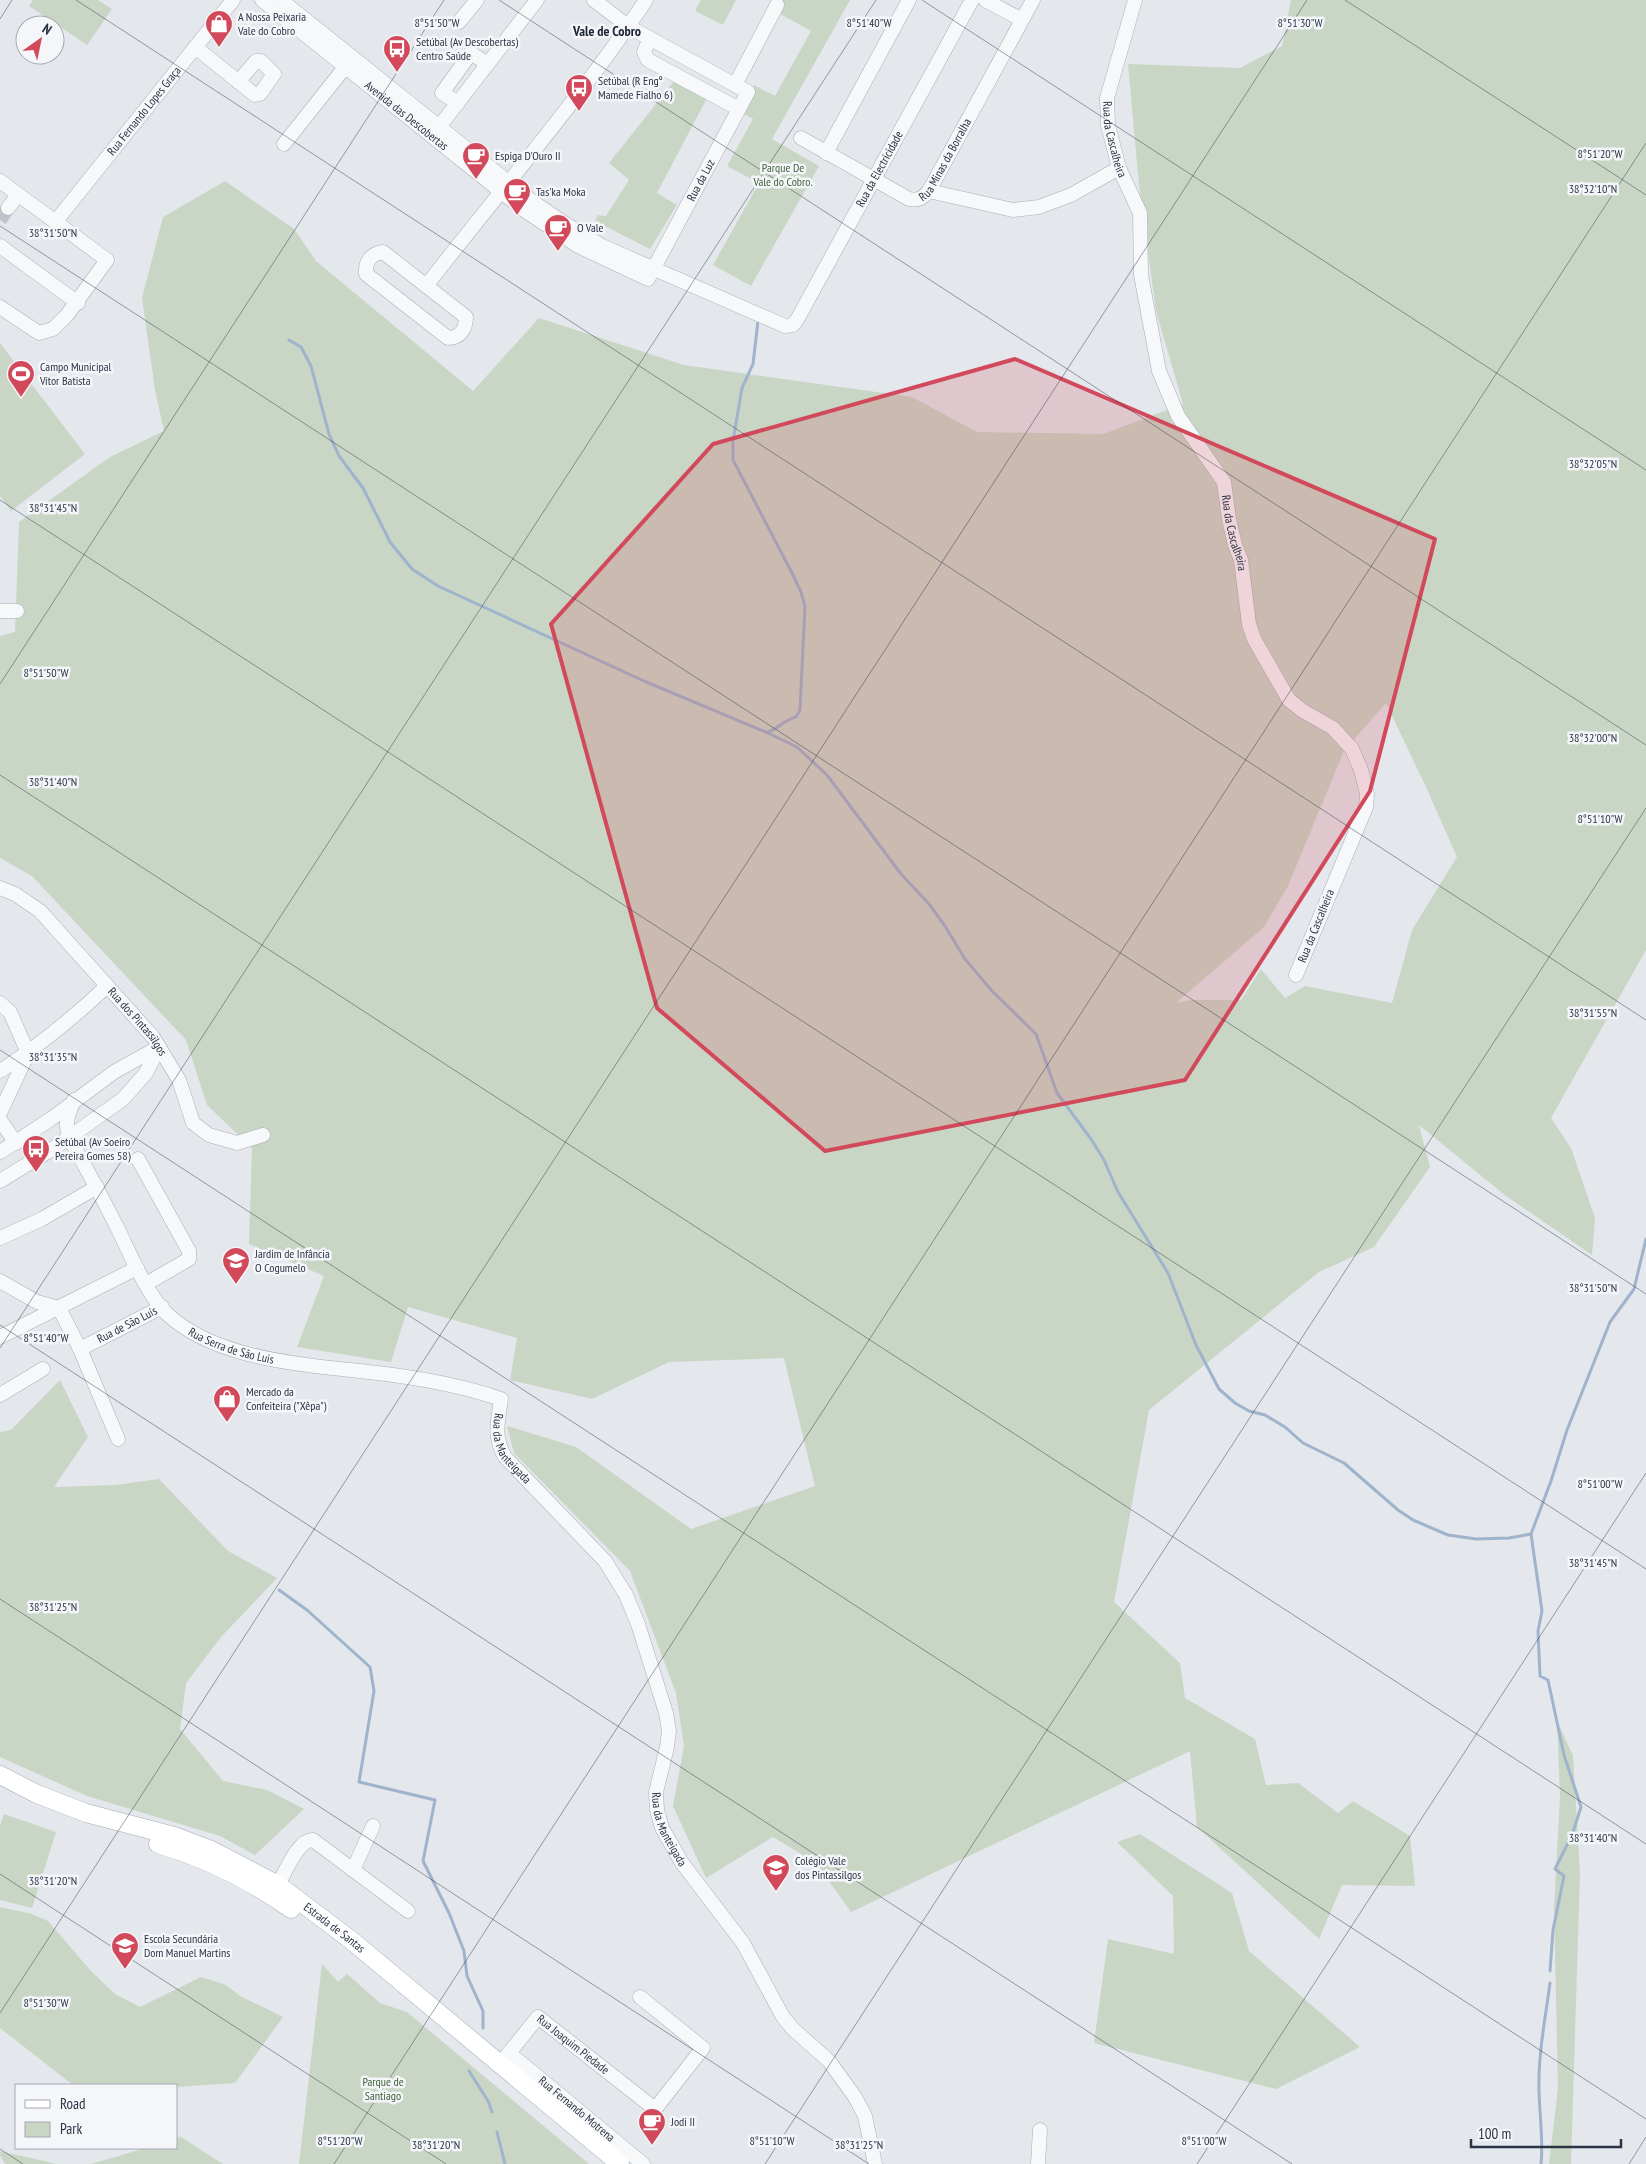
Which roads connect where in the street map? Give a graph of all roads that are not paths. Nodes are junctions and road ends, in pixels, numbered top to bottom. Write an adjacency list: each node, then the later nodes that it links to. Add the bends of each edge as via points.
1 (233, 0): 18 (street, Rua Fernando Lopes Graça)
2 (262, 0): 12 (street, Avenida das Descobertas)
3 (476, 0): 15 (street)
4 (537, 0): 19 (street)
5 (594, 0): 16 (street)
6 (646, 0): 16 (street)
7 (909, 0): 28 (street)
8 (972, 0): 30 (street, Rua da Electricidade)
9 (985, 0): 14 (street)
10 (1033, 0): 14 (street, Rua Minas da Borralha)
11 (1135, 0): 29 (street, Rua da Cascalheira, via 1108,98 1108,125)
12 (286, 5): 20 (street, Avenida das Descobertas); 25 (street, Avenida das Descobertas)
13 (777, 5): 22 (street, Rua da Luz)
14 (1022, 20): 33 (street, Rua Minas da Borralha)
15 (460, 22)
16 (629, 27): 17 (street); 32 (street)
17 (650, 38): 22 (street); 24 (street, via 644,52 648,60)
18 (195, 47): 21 (street); 36 (street, Rua Fernando Lopes Graça)
19 (488, 64): 23 (street); 23 (street, via 471,53 442,93)
20 (346, 66): 27 (street); 32 (street, Avenida das Descobertas)
21 (238, 82)
22 (742, 88): 24 (street, Rua da Luz)
23 (458, 103): 25 (street)
24 (738, 109): 38 (street, Rua da Luz)
25 (439, 127): 32 (street, Avenida das Descobertas)
26 (801, 138): 28 (street, Rua Minas da Borralha)
27 (284, 144)
28 (826, 153): 30 (street, Rua Minas da Borralha)
29 (1119, 168): 33 (street, via 1071,195 1039,207 1013,210); 46 (street, Rua da Cascalheira, via 1140,213 1142,275 1159,371 1178,416 1224,482 1254,639 1289,700 1333,728 1352,749 1367,794 1366,807)
30 (874, 180): 33 (street, Rua Minas da Borralha, via 913,200); 42 (street, Rua da Electricidade, via 795,322 789,326)
31 (0, 181): 34 (street)
32 (504, 186): 38 (street, Avenida das Descobertas, via 602,246); 39 (street)
33 (929, 192)
34 (18, 195): 35 (street); 36 (street)
35 (8, 208)
36 (56, 221): 40 (street, via 107,260)
37 (0, 246): 40 (street)
38 (653, 269): 42 (street, Avenida das Descobertas)
39 (426, 286): 39 (street, via 466,317 464,328 456,337 448,338 366,274 369,258 383,252)
40 (78, 303): 41 (street, via 53,329 39,333)
41 (0, 307)
42 (778, 324)
43 (0, 611): 44 (street)
44 (17, 611)
45 (0, 888): 47 (street, Rua dos Pintassilgos, via 40,911)
46 (1296, 975)
47 (107, 986): 49 (street, Rua dos Pintassilgos); 50 (street, via 69,1022)
48 (0, 1003): 50 (street, via 10,1012)
49 (159, 1047): 52 (street); 53 (street, via 146,1073); 57 (street, Rua dos Pintassilgos, via 179,1080 193,1123 209,1134 237,1143)
50 (28, 1053): 51 (street); 55 (street)
51 (0, 1070)
52 (107, 1076): 53 (street, via 122,1075 127,1079 129,1085); 54 (street)
53 (123, 1099): 58 (street)
54 (74, 1100): 58 (street, via 68,1113); 59 (street)
55 (0, 1113)
56 (0, 1120): 59 (street)
57 (263, 1134)
58 (70, 1137): 62 (street); 63 (street, Rua Serra de São Luis)
59 (16, 1143): 60 (street)
60 (0, 1152)
61 (138, 1159): 67 (street, via 189,1251 189,1259)
62 (0, 1181)
63 (97, 1187): 64 (street, via 42,1219); 65 (street, Rua Serra de São Luis)
64 (0, 1238)
65 (137, 1268): 67 (street, Rua Serra de São Luis); 69 (street)
66 (0, 1281): 69 (street, via 37,1302)
67 (146, 1284): 68 (street, Rua Serra de São Luis)
68 (162, 1307): 71 (street, Rua de São Luís); 74 (street, Rua Serra de São Luis, via 192,1332 252,1356 432,1380)
69 (59, 1308): 70 (street); 71 (street)
70 (0, 1338)
71 (80, 1349): 75 (street)
72 (43, 1369): 73 (street)
73 (2, 1390)
74 (501, 1399): 88 (street, Rua da Manteigada, via 496,1434 505,1457 604,1561 626,1595 638,1624 669,1731 656,1792 662,1828 682,1863 743,1943 783,2017 829,2061 855,2097 865,2116)
75 (118, 1439)
76 (0, 1775): 80 (main road, Estrada de Santas, via 69,1807 174,1836 211,1850)
77 (0, 1789): 85 (main road, Estrada de Santas, via 75,1822 173,1848 218,1866 263,1890 323,1932)
78 (373, 1826): 79 (street)
79 (353, 1870): 80 (street, via 317,1842 309,1840 300,1846); 81 (street)
80 (278, 1885): 83 (main road, Estrada de Santas)
81 (408, 1911)
82 (640, 1997): 83 (street, Rua Joaquim Piedade, via 703,2048 655,2109 538,2017)
83 (505, 2058): 86 (main road, Estrada de Santas); 87 (street, Rua Fernando Motrena)
84 (1040, 2130): 89 (street)
85 (601, 2164)
86 (620, 2164)
87 (643, 2164)
88 (875, 2164)
89 (1038, 2164)

